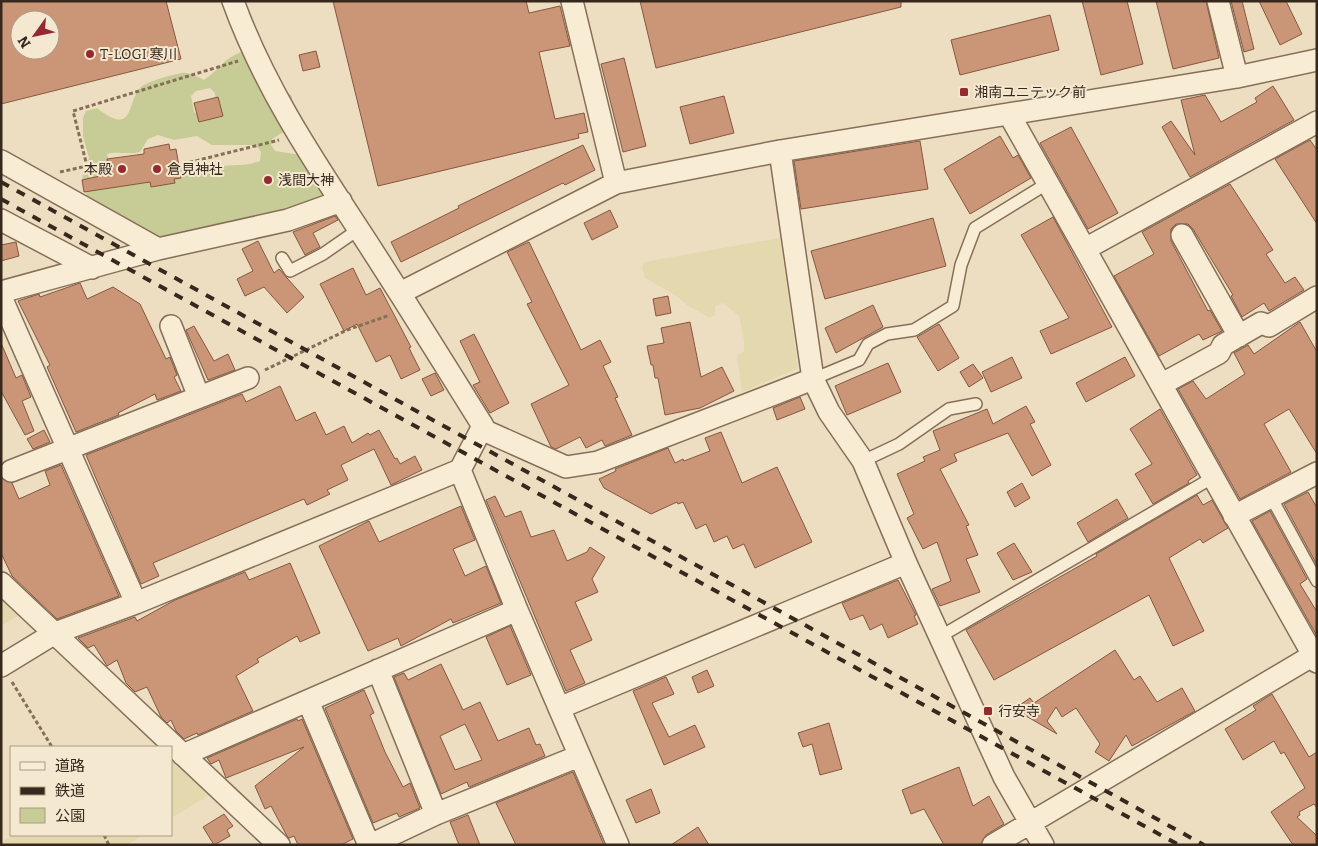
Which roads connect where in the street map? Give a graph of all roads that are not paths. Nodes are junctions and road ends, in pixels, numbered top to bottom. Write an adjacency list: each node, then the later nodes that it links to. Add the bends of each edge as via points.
1 (233, 1): 12 (street, via 256,56 298,136)
2 (572, 1): 10 (street)
3 (1218, 1): 5 (street)
4 (1316, 63): 5 (street)
5 (1237, 77): 6 (street)
6 (1009, 114): 8 (street); 11 (street)
7 (1317, 122): 16 (street)
8 (780, 151): 10 (street); 27 (street)
9 (1, 161): 17 (street)
10 (616, 183): 23 (street)
11 (1048, 183): 16 (street); 27 (lane, via 975,228 960,265 953,306 914,330 887,334 874,340 859,360)
12 (341, 201): 14 (street); 17 (street, via 288,220)
13 (1, 220): 19 (street)
14 (359, 229): 18 (lane, via 323,254 290,271); 23 (street)
15 (1182, 235): 25 (street)
16 (1085, 248): 28 (street)
17 (158, 249): 19 (street)
18 (282, 258)
19 (92, 268): 20 (street)
20 (1, 292)
21 (1, 297): 32 (street)
22 (1316, 299): 25 (street, via 1269,326 1261,323)
23 (405, 300): 31 (street)
24 (171, 326): 29 (street)
25 (1239, 336): 28 (street, via 1218,353)
26 (248, 378): 29 (street)
27 (813, 379): 31 (street, via 582,466 566,467); 33 (street, via 829,412)
28 (1162, 384): 37 (street)
29 (199, 397): 32 (street)
30 (976, 404): 33 (lane, via 949,409 899,444)
31 (481, 429): 34 (street)
32 (68, 448): 35 (street); 43 (street)
33 (863, 461): 40 (street)
34 (460, 470): 43 (street); 44 (street)
35 (11, 471)
36 (1317, 473): 38 (street)
37 (1212, 478): 39 (street); 46 (lane)
38 (1271, 497): 39 (street); 41 (lane)
39 (1234, 516): 47 (street)
40 (906, 563): 46 (street); 51 (street)
41 (1317, 581)
42 (1, 583): 45 (street)
43 (136, 602): 45 (street)
44 (517, 610): 49 (street); 51 (street)
45 (55, 633): 48 (street); 52 (street)
46 (941, 636): 55 (street, via 1004,777)
47 (1316, 657): 55 (street)
48 (1, 666)
49 (378, 670): 50 (street); 54 (street)
50 (308, 701): 52 (street); 57 (street)
51 (559, 708): 53 (street)
52 (183, 755): 56 (street)
53 (579, 756): 54 (street); 58 (street)
54 (436, 814): 57 (street)
55 (1031, 823): 59 (street); 60 (street)
56 (279, 845)
57 (369, 845)
58 (618, 845)
59 (994, 845)
60 (1043, 845)

